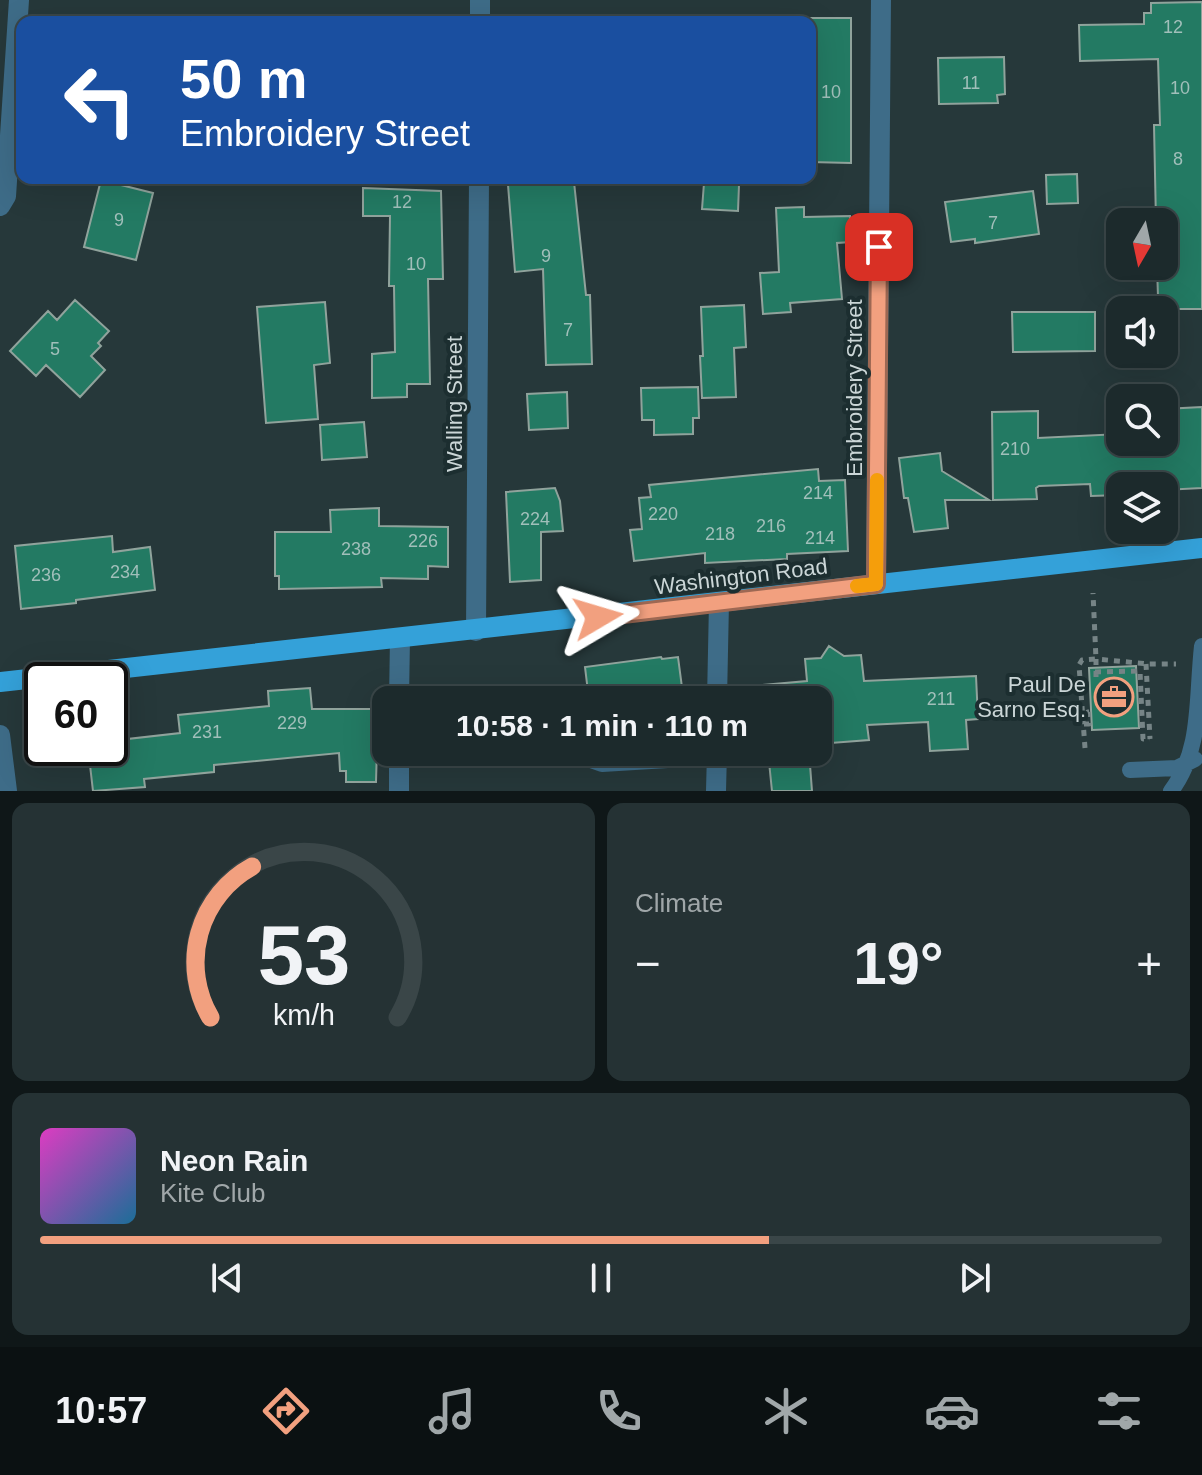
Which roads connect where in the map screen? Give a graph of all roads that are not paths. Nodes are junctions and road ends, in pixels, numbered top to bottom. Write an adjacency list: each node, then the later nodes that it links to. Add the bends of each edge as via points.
1 (881, 0): 6 (street, Embroidery Street)
2 (16, 45): 4 (street, via 6,196)
3 (479, 184): 8 (street, Walling Street)
4 (0, 206)
5 (1202, 548): 6 (main road, Washington Road)
6 (876, 584): 7 (main road, Washington Road)
7 (719, 602): 8 (main road, Washington Road); 13 (street)
8 (476, 631): 9 (main road, Washington Road)
9 (400, 638): 11 (main road, Washington Road); 12 (street)
10 (1202, 646): 15 (lane)
11 (0, 682)
12 (399, 686)
13 (717, 686)
14 (0, 735): 19 (street)
15 (1195, 759): 18 (lane, via 1177,768); 22 (lane)
16 (399, 766): 20 (street)
17 (717, 766): 21 (street)
18 (1130, 770)
19 (7, 791)
20 (399, 791)
21 (716, 791)
22 (1171, 791)

